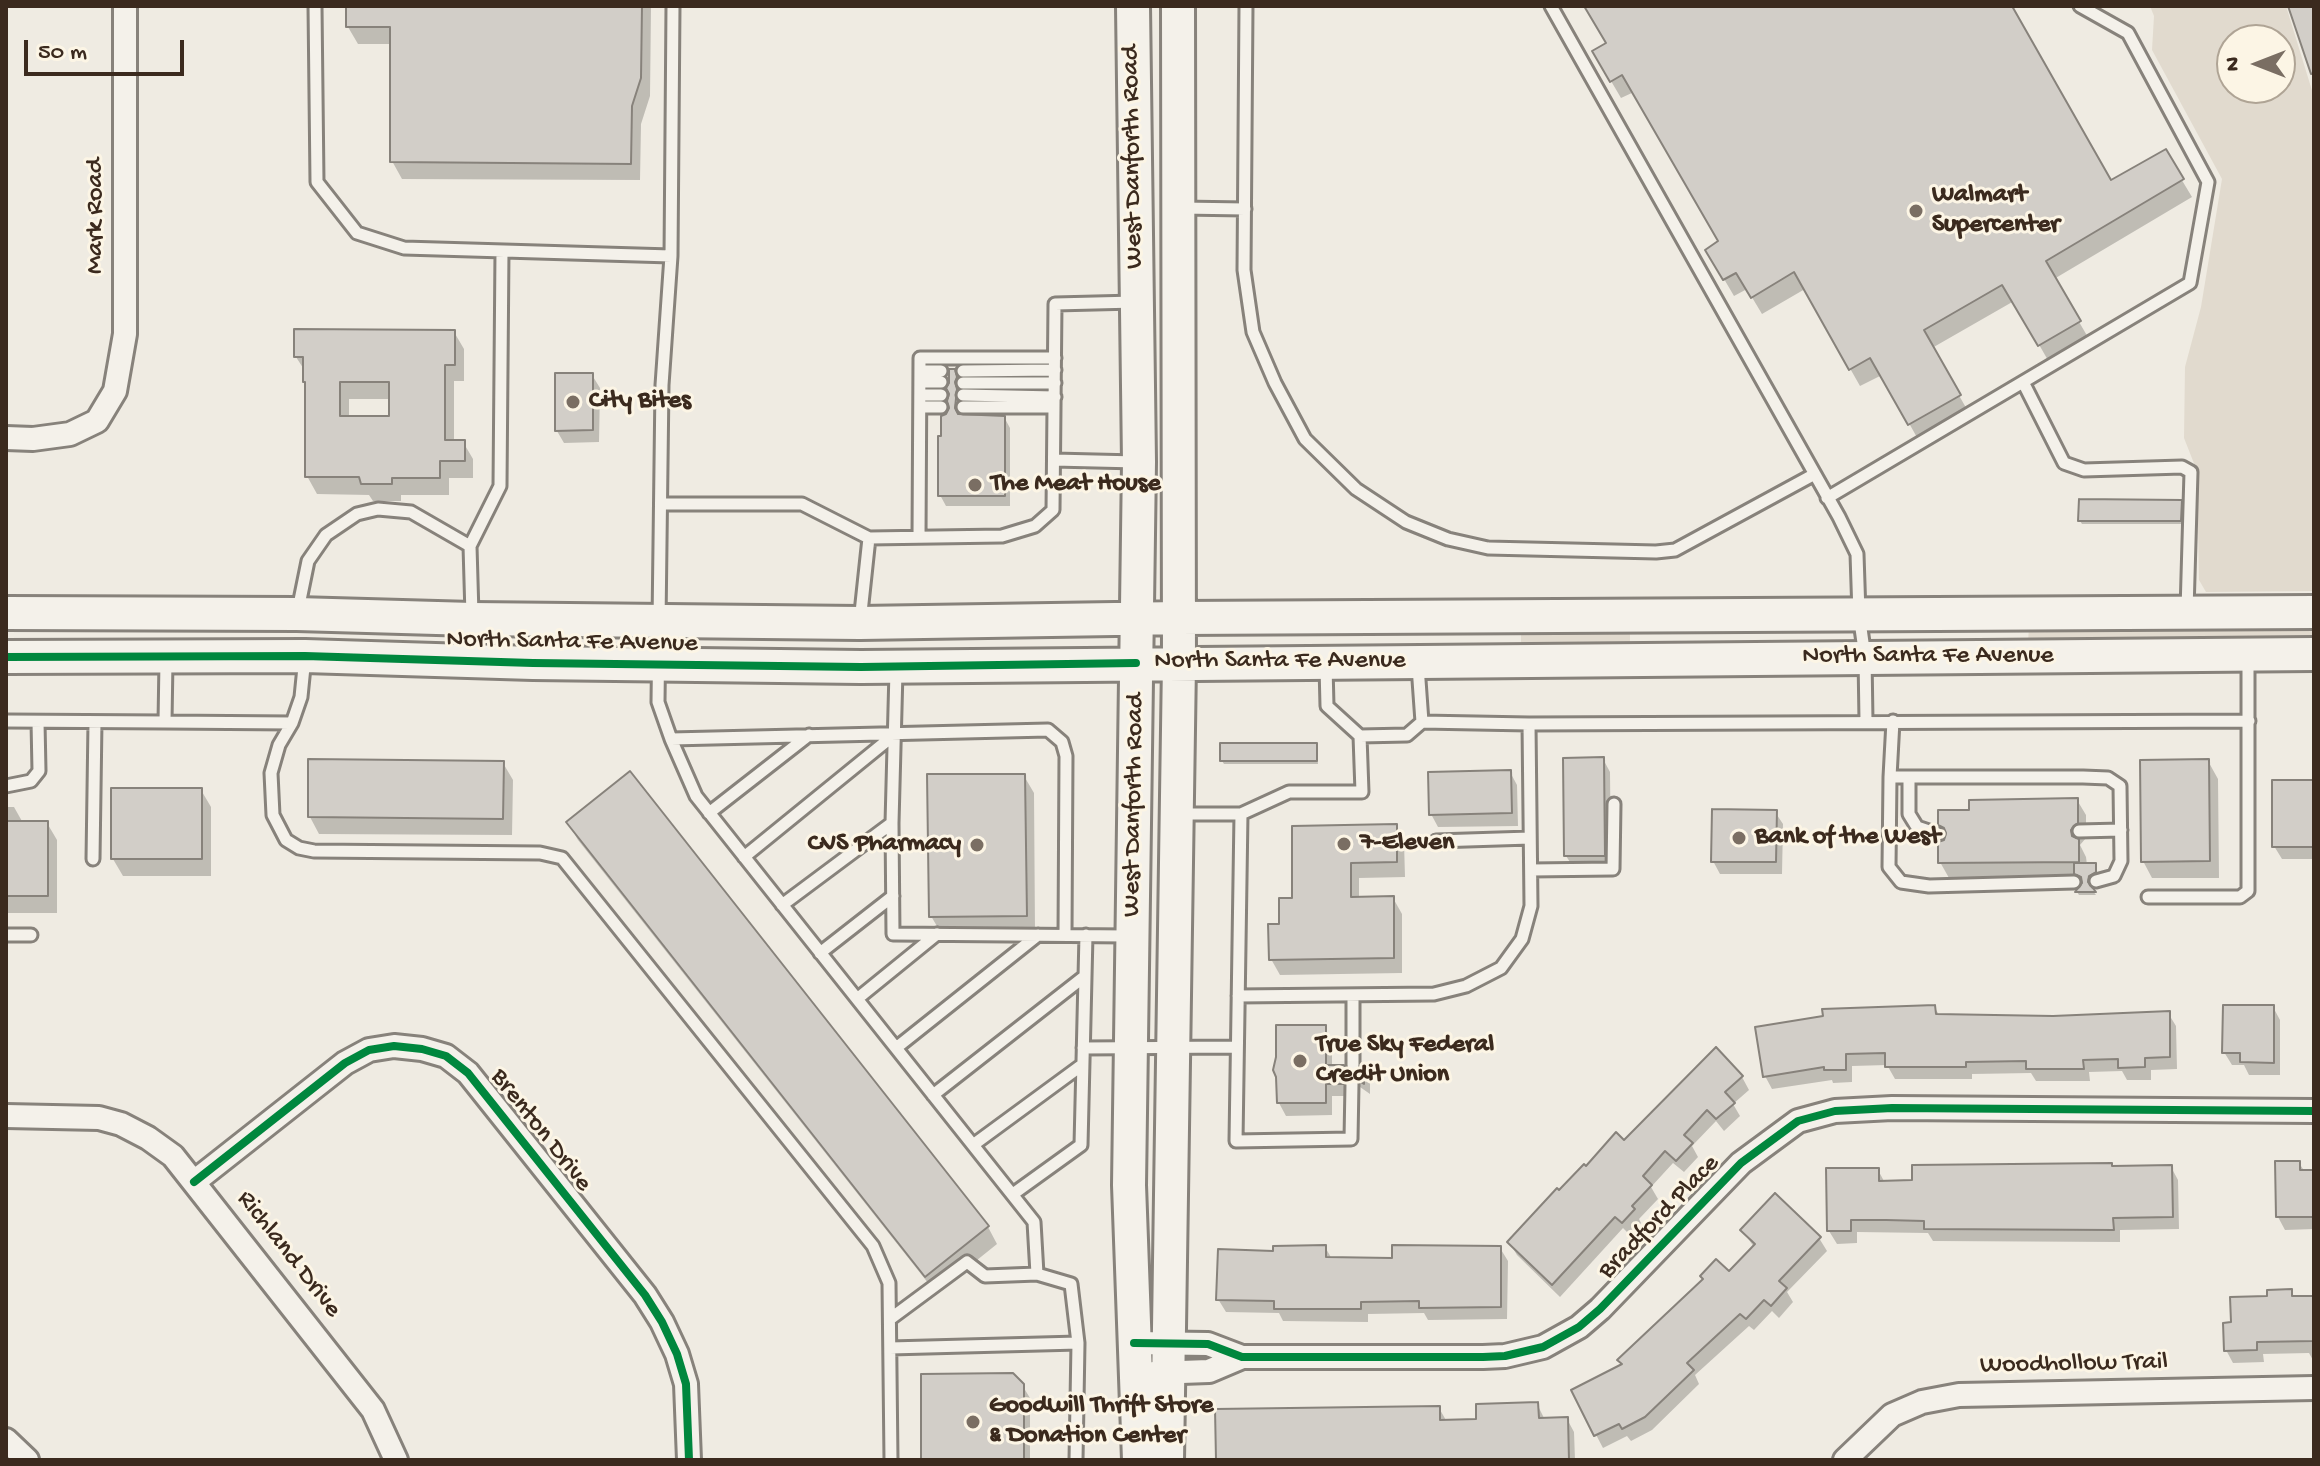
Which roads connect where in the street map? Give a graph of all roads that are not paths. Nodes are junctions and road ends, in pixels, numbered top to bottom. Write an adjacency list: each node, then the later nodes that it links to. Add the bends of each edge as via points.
1 (125, 6): 19 (street, Mark Road, via 125,334 115,391 97,421 70,434)
2 (315, 6): 12 (lane, via 317,182 357,233 404,248)
3 (673, 6): 13 (lane)
4 (1133, 6): 9 (main road, West Danforth Road)
5 (1178, 6): 10 (main road, West Danforth Road)
6 (1246, 6): 11 (lane)
7 (1551, 6): 22 (lane)
8 (2080, 6): 16 (lane, via 2128,33 2208,182 2190,283)
9 (1133, 64): 10 (main road, via 1155,155 1156,203); 14 (main road, West Danforth Road)
10 (1177, 207): 11 (lane); 35 (main road, West Danforth Road)
11 (1245, 209): 22 (lane, via 1244,270 1253,332 1275,383 1305,439 1356,489 1406,522 1488,548 1675,550)
12 (502, 251): 13 (lane); 27 (lane, via 500,486)
13 (671, 256): 24 (lane, via 662,385)
14 (1136, 302): 15 (lane, via 1055,304); 21 (main road, West Danforth Road)
15 (1055, 371): 17 (lane, via 920,358); 18 (lane); 18 (lane, via 963,389)
16 (2023, 382): 23 (lane); 28 (lane, via 2064,463 2084,470 2182,467 2191,472)
17 (920, 389): 17 (lane, via 941,389); 25 (lane)
18 (1054, 402): 20 (lane)
19 (6, 438)
20 (1054, 460): 21 (lane); 25 (lane, via 1053,510 1035,526 1002,536)
21 (1139, 462): 34 (main road, West Danforth Road)
22 (1813, 475): 23 (lane)
23 (1827, 498): 32 (lane, via 1857,554)
24 (662, 504): 26 (lane, via 802,504); 37 (lane)
25 (919, 537): 26 (lane)
26 (869, 538): 38 (lane)
27 (470, 546): 31 (lane, via 411,512 378,509 357,514 326,535 308,561); 36 (lane)
28 (2187, 612): 29 (main road, North Santa Fe Avenue); 32 (main road, North Santa Fe Avenue)
29 (2314, 612)
30 (6, 613): 31 (main road, North Santa Fe Avenue)
31 (286, 614): 36 (main road, North Santa Fe Avenue); 41 (main road, via 225,636 166,636)
32 (1859, 614): 33 (main road, North Santa Fe Avenue); 44 (lane)
33 (1519, 616): 35 (main road, North Santa Fe Avenue); 46 (main road, via 1458,639 1416,641)
34 (1136, 618): 35 (main road, North Santa Fe Avenue); 38 (main road, North Santa Fe Avenue); 48 (main road, West Danforth Road)
35 (1179, 618): 49 (main road, West Danforth Road)
36 (472, 619): 37 (main road, North Santa Fe Avenue); 45 (main road, via 470,639 433,639)
37 (661, 621): 38 (main road, North Santa Fe Avenue); 50 (lane)
38 (860, 623)
39 (2248, 654): 40 (main road, North Santa Fe Avenue); 44 (main road, North Santa Fe Avenue); 55 (lane)
40 (2314, 654)
41 (166, 656): 42 (main road, North Santa Fe Avenue); 43 (main road, North Santa Fe Avenue); 58 (lane)
42 (305, 656): 45 (main road, North Santa Fe Avenue); 60 (lane)
43 (6, 657)
44 (1865, 657): 46 (main road, North Santa Fe Avenue); 53 (lane)
45 (353, 658): 50 (main road, North Santa Fe Avenue)
46 (1418, 661): 47 (main road, North Santa Fe Avenue); 59 (lane)
47 (1326, 662): 49 (main road, North Santa Fe Avenue); 64 (lane, via 1327,706)
48 (1136, 663): 49 (main road, North Santa Fe Avenue); 51 (main road, North Santa Fe Avenue); 93 (main road, West Danforth Road)
49 (1179, 663): 71 (main road, West Danforth Road)
50 (660, 665): 51 (main road, North Santa Fe Avenue); 65 (lane, via 658,702)
51 (896, 667): 63 (lane)
52 (6, 721): 56 (lane)
53 (1866, 721): 54 (lane); 61 (lane)
54 (1893, 721): 55 (lane); 66 (lane)
55 (2249, 721): 85 (lane, via 2248,891 2240,897)
56 (38, 722): 57 (lane); 68 (lane, via 39,771 31,781)
57 (95, 722): 58 (lane); 80 (lane)
58 (165, 722): 60 (lane)
59 (1422, 722): 61 (lane); 64 (lane, via 1407,735)
60 (292, 723): 114 (lane, via 271,773 273,815 286,840 299,848 540,853 562,858 873,1246 889,1283)
61 (1529, 724): 77 (lane)
62 (809, 735): 63 (lane); 65 (lane); 70 (lane)
63 (894, 735): 73 (lane); 79 (lane); 91 (lane, via 1048,730 1062,742)
64 (1360, 736): 72 (lane, via 1362,792 1289,792)
65 (671, 739): 70 (lane)
66 (1890, 777): 67 (lane); 83 (lane, via 1889,867 1901,882)
67 (1909, 777): 74 (lane, via 2108,778 2120,786); 76 (lane, via 1909,814 1917,827)
68 (6, 786)
69 (1614, 804): 81 (lane, via 1613,869)
70 (709, 813): 79 (lane)
71 (1177, 814): 72 (lane); 103 (main road, West Danforth Road)
72 (1241, 814): 97 (lane)
73 (892, 823): 84 (lane); 86 (lane)
74 (2121, 830): 75 (lane); 82 (lane, via 2121,861 2114,876)
75 (2079, 831)
76 (1938, 834)
77 (1530, 838): 78 (lane); 81 (lane)
78 (1436, 841)
79 (744, 857): 86 (lane)
80 (93, 859)
81 (1531, 870): 96 (lane, via 1531,906 1522,939 1501,968 1466,986 1434,994)
82 (2096, 881)
83 (2074, 882)
84 (893, 896): 87 (lane, via 893,934); 94 (lane)
85 (2148, 897)
86 (782, 905): 94 (lane)
87 (937, 934): 90 (lane); 98 (lane)
88 (6, 935): 89 (lane)
89 (31, 935)
90 (1038, 935): 91 (lane); 100 (lane)
91 (1065, 935): 92 (lane)
92 (1086, 935): 93 (lane); 95 (lane)
93 (1133, 936): 102 (main road, West Danforth Road)
94 (820, 953): 98 (lane)
95 (1085, 976): 101 (lane); 107 (lane)
96 (1353, 995): 97 (lane); 105 (lane)
97 (1238, 996): 99 (lane)
98 (857, 999): 100 (lane)
99 (1237, 1047): 103 (lane); 106 (lane, via 1236,1141 1351,1139)
100 (896, 1048): 107 (lane)
101 (1083, 1048): 102 (lane); 104 (lane)
102 (1131, 1048): 103 (lane); 117 (main road, West Danforth Road)
103 (1174, 1048): 118 (main road, West Danforth Road)
104 (1082, 1065): 110 (lane); 112 (lane, via 1081,1145)
105 (1353, 1065)
106 (1352, 1084)
107 (933, 1095): 110 (lane)
108 (2314, 1111): 118 (street, Bradford Place, via 1835,1111 1798,1121 1741,1163 1600,1309 1543,1347 1483,1357 1242,1357 1209,1371)
109 (6, 1116): 111 (street, Richland Drive, via 74,1116 121,1124 173,1156)
110 (973, 1145): 112 (lane)
111 (194, 1182): 123 (street, Richland Drive, via 373,1410); 124 (street, Brenton Drive, via 345,1063 369,1050 394,1046 446,1056 468,1073 662,1322 686,1384)
112 (1013, 1194): 113 (lane, via 1034,1222)
113 (1037, 1274): 114 (lane, via 985,1276 967,1262); 115 (lane, via 1071,1284)
114 (890, 1319): 116 (lane)
115 (1078, 1343): 116 (lane); 126 (lane)
116 (890, 1348): 125 (lane)
117 (1134, 1358): 118 (street, Bradford Place); 118 (street, Bradford Place); 127 (main road, West Danforth Road)
118 (1170, 1358): 128 (main road, West Danforth Road)
119 (2314, 1388): 121 (street, Woodhollow Trail, via 1959,1395 1892,1415)
120 (6, 1440): 122 (street)
121 (1849, 1456)
122 (27, 1460)
123 (396, 1460)
124 (689, 1460)
125 (891, 1460)
126 (1076, 1460)
127 (1139, 1460)
128 (1167, 1460)

